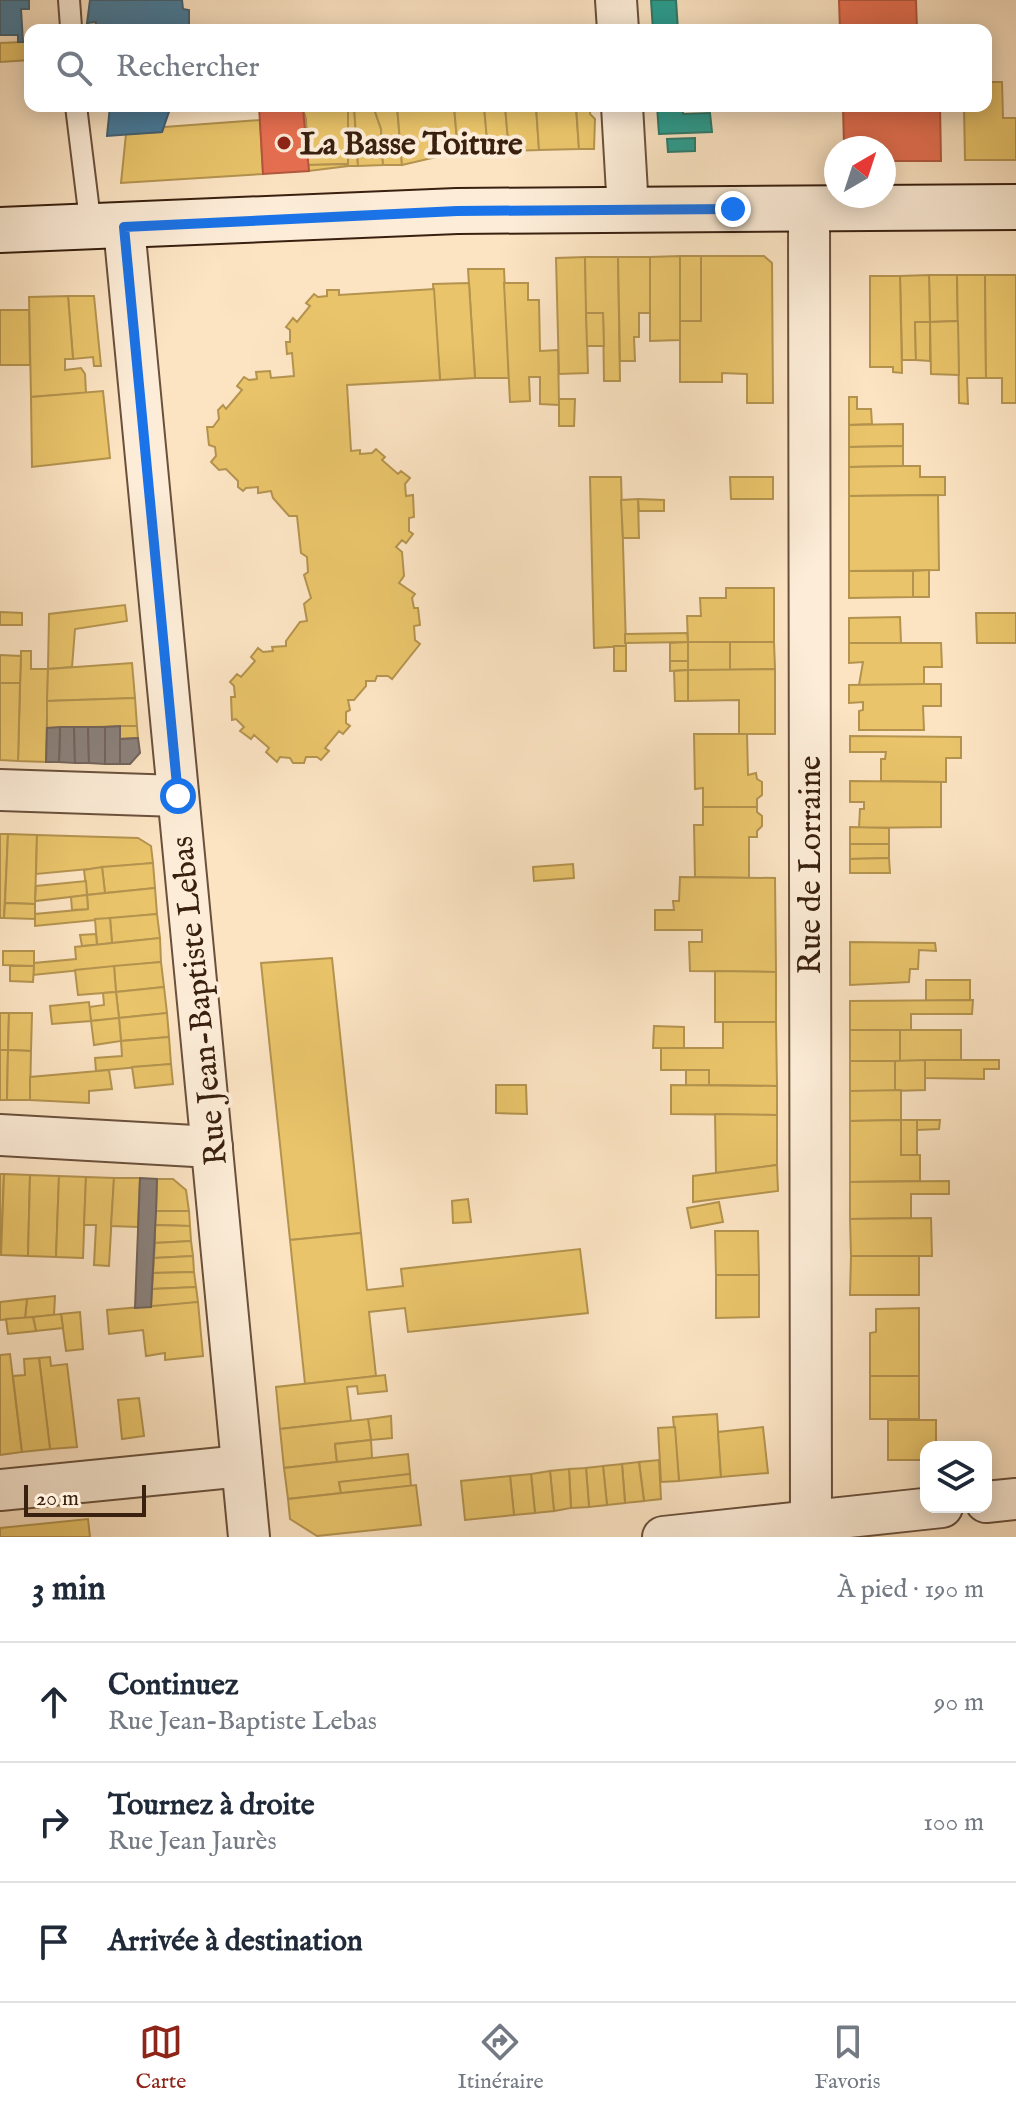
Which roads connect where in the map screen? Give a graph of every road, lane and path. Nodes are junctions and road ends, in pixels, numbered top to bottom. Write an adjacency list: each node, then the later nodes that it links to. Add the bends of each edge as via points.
1 (69, 0): 3 (lane)
2 (616, 0): 4 (street)
3 (71, 24)
4 (618, 24)
5 (78, 112): 10 (lane)
6 (622, 112): 9 (street)
7 (1016, 207): 8 (main road)
8 (809, 208): 9 (main road); 21 (street, Rue de Lorraine)
9 (628, 210): 10 (main road, via 432,212)
10 (107, 228): 11 (main road); 13 (street, Rue Jean-Baptiste Lebas)
11 (0, 230)
12 (0, 790): 13 (street)
13 (178, 796): 15 (street, Rue Jean-Baptiste Lebas)
14 (0, 1135): 15 (street)
15 (212, 1147): 16 (street, Rue Jean-Baptiste Lebas)
16 (242, 1466): 17 (street); 22 (street, Rue Jean-Baptiste Lebas)
17 (0, 1490)
18 (1016, 1499): 19 (street)
19 (992, 1501)
20 (920, 1509): 21 (street)
21 (811, 1521): 23 (street)
22 (249, 1537)
23 (663, 1537)

